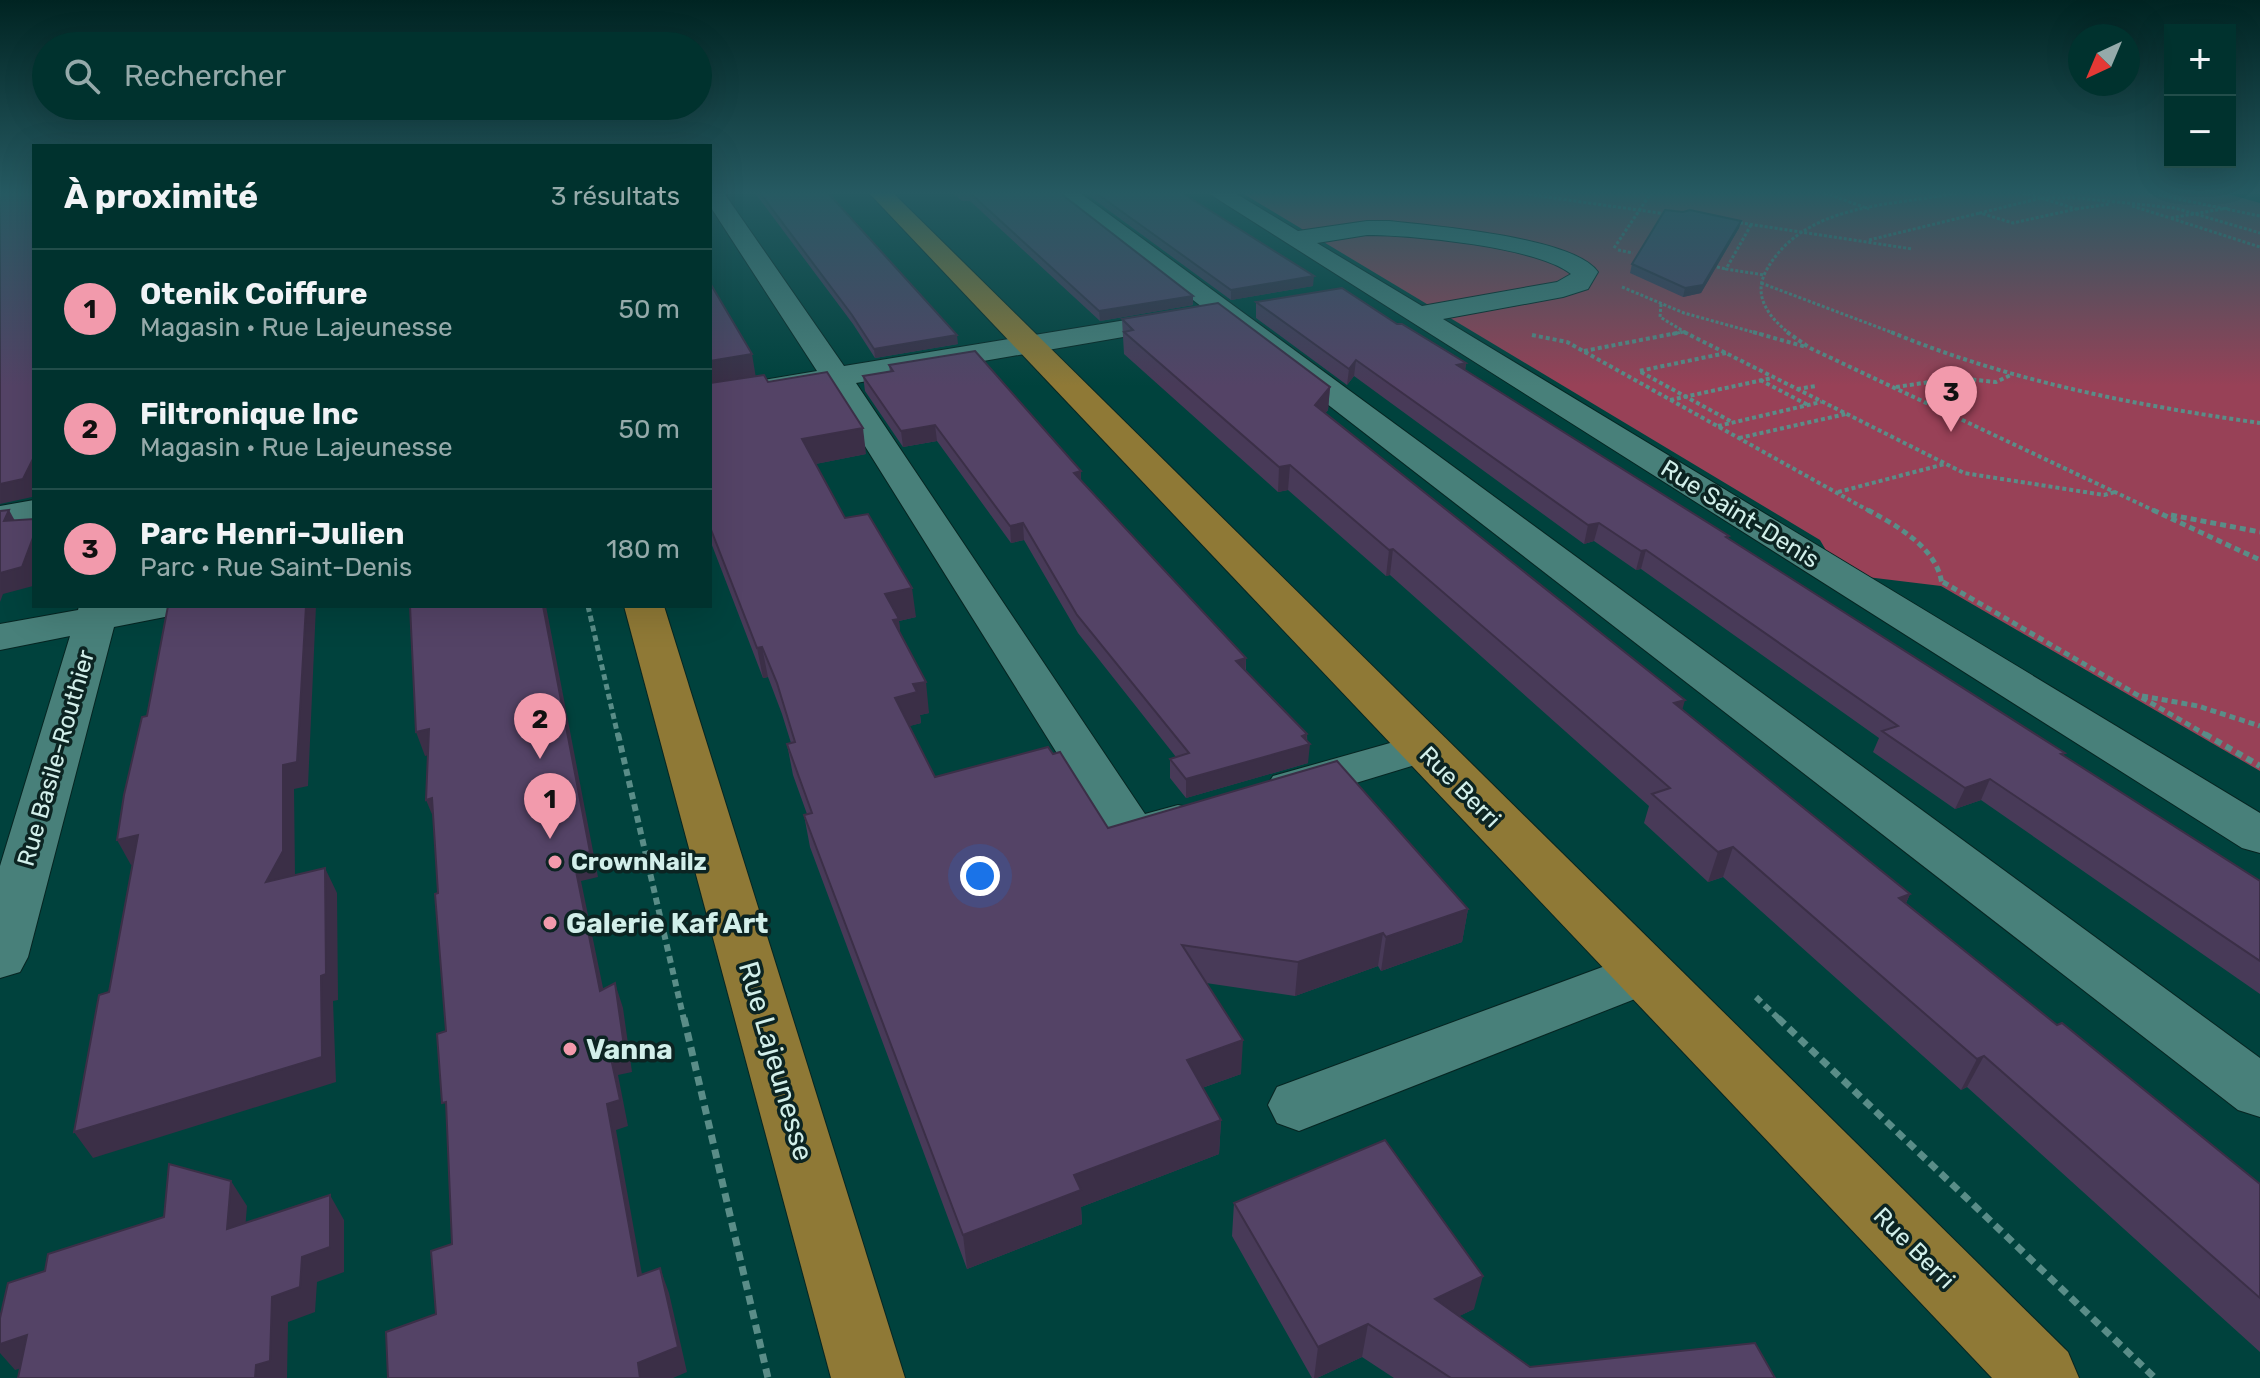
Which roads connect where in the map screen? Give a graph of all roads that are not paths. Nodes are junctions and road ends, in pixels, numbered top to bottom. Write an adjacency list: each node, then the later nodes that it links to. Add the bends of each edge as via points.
1 (756, 257): 12 (street)
2 (943, 257): 11 (main road, Rue Berri)
3 (1151, 257): 9 (street)
4 (1324, 257): 6 (street, Rue Saint-Denis)
5 (1562, 257): 10 (street, via 1585,272 1568,287)
6 (1372, 287): 7 (street); 10 (street, Rue Saint-Denis)
7 (1335, 293)
8 (1266, 305): 9 (street)
9 (1224, 312): 11 (street); 26 (street)
10 (1419, 315): 23 (street, Rue Saint-Denis)
11 (1028, 345): 12 (street); 20 (main road, Rue Berri)
12 (836, 377): 13 (street); 22 (street, via 1133,834)
13 (712, 398)
14 (32, 511): 15 (street)
15 (0, 517)
16 (140, 608): 18 (street)
17 (645, 608): 28 (main road, Rue Lajeunesse)
18 (97, 612): 19 (street); 24 (street, Rue Basile-Routhier)
19 (0, 637)
20 (1422, 748): 21 (street); 25 (main road, Rue Berri)
21 (1250, 799)
22 (1206, 812)
23 (2260, 836)
24 (0, 957)
25 (1643, 973): 27 (street); 29 (main road, Rue Berri)
26 (2260, 1092)
27 (1299, 1105)
28 (868, 1378)
29 (2042, 1378)

